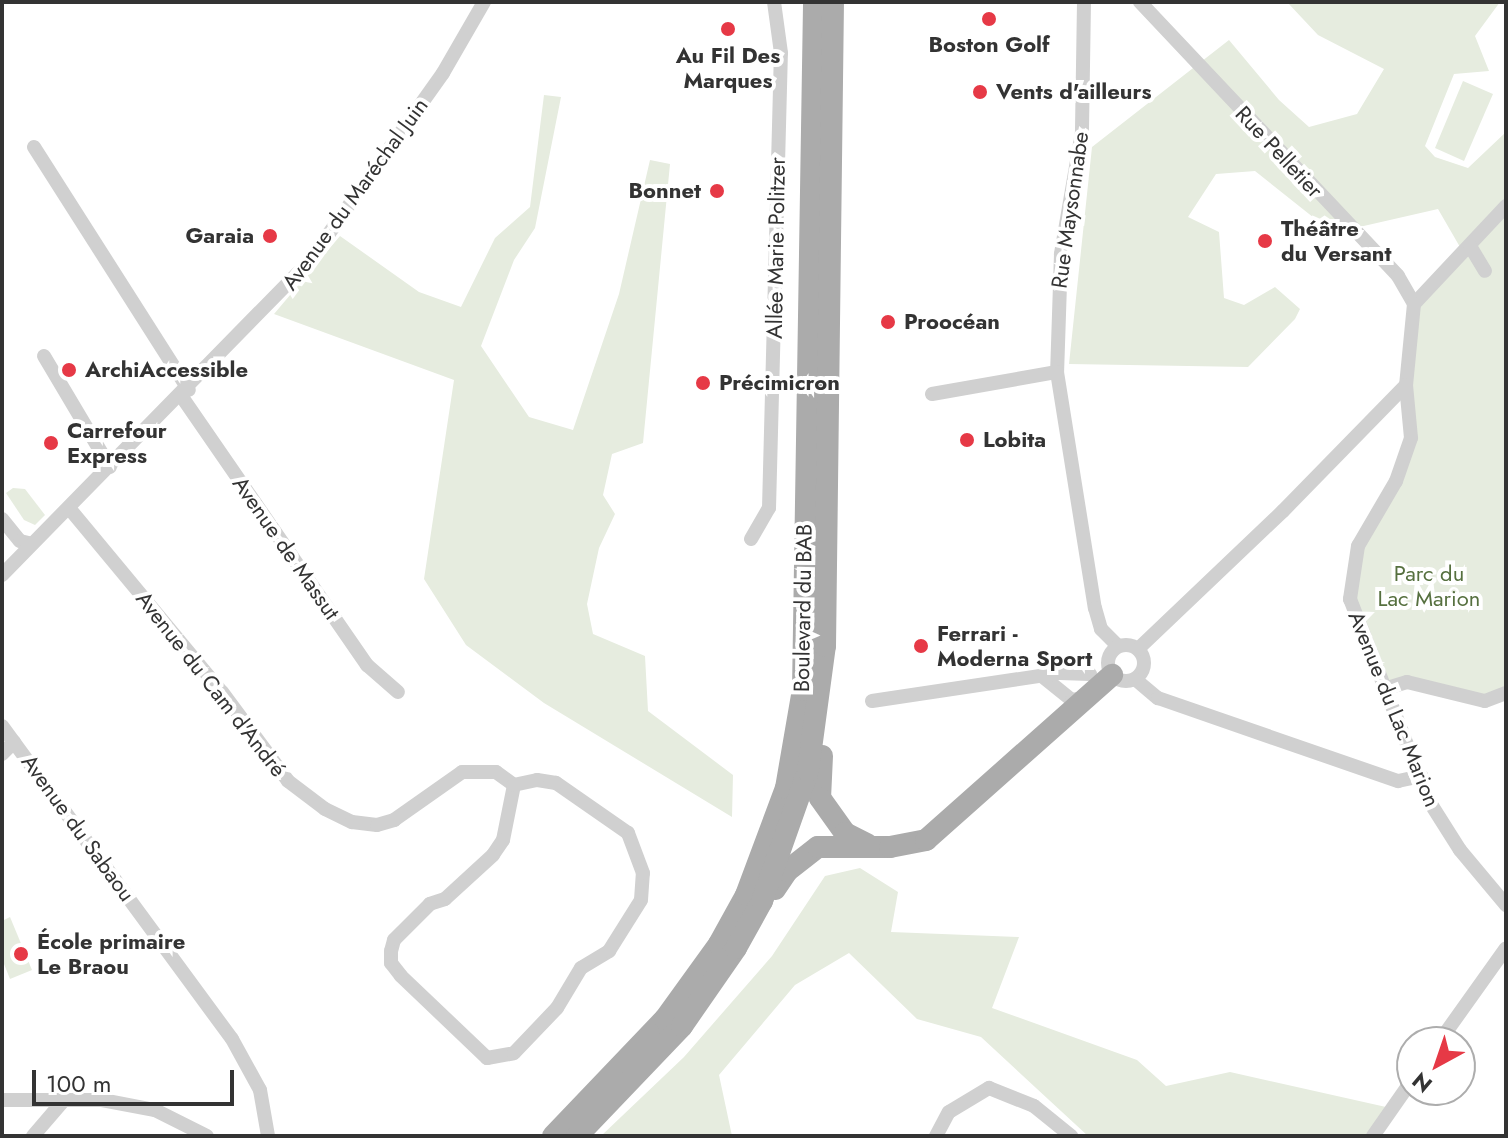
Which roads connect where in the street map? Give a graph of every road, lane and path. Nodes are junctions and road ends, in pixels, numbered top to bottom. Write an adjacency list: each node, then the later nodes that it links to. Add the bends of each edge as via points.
1 (484, 2): 15 (street, Avenue du Maréchal Juin, via 443,73 308,263)
2 (774, 2): 20 (street, Allée Marie Politzer, via 781,53 769,508)
3 (814, 2): 49 (main road, Boulevard du BAB, via 803,690 786,788 751,882 719,944 665,1019)
4 (833, 2): 23 (main road, Boulevard du BAB)
5 (1084, 2): 13 (street, Rue Maysonnabe, via 1082,132 1061,254)
6 (1140, 2): 11 (street, Rue Pelletier, via 1398,276)
7 (34, 147): 15 (street, Avenue de Massut)
8 (1506, 206): 9 (street)
9 (1470, 246): 10 (street); 11 (street)
10 (1485, 271)
11 (1414, 304): 14 (street, Avenue du Lac Marion)
12 (44, 356): 17 (street)
13 (1057, 372): 16 (street); 25 (street, Rue Maysonnabe)
14 (1406, 385): 24 (street); 28 (street, Avenue du Lac Marion, via 1411,438 1405,460 1358,546 1350,581 1353,616)
15 (185, 394): 17 (street, Avenue du Maréchal Juin); 29 (street, Avenue de Massut, via 367,665)
16 (932, 394)
17 (110, 467): 18 (street, Avenue du Maréchal Juin)
18 (69, 508): 21 (street, Avenue du Maréchal Juin); 37 (street, Avenue du Cam d'André, via 298,792 352,822 377,825 394,820 462,772 496,772)
19 (2, 519): 21 (street, via 20,541)
20 (751, 539)
21 (32, 544): 22 (street, Avenue du Maréchal Juin)
22 (3, 570)
23 (825, 646): 38 (main road, via 827,726 820,798 845,833); 39 (main road, Boulevard du BAB, via 808,771)
24 (1138, 649): 25 (street); 27 (street, via 1144,665)
25 (1107, 665): 26 (street); 27 (street); 32 (main road)
26 (1042, 676): 31 (street); 32 (street)
27 (1135, 679): 36 (street, via 1158,698 1398,781)
28 (1384, 689): 30 (street, via 1407,682 1485,701); 36 (street, Avenue du Lac Marion)
29 (398, 692)
30 (1506, 693)
31 (872, 701)
32 (1073, 706): 38 (main road, via 926,840)
33 (2, 726): 34 (street, Avenue du Sabaou)
34 (14, 742): 35 (street); 48 (street, Avenue du Sabaou, via 232,1039 260,1090)
35 (2, 754)
36 (1421, 776): 40 (street, Avenue du Lac Marion, via 1443,825)
37 (514, 785): 37 (street, via 503,840 493,855 445,899 430,904 394,940 391,951 391,963 401,976 487,1058 514,1053 557,1008 581,968 609,951 641,900 643,873 628,833 556,783)
38 (868, 845): 39 (main road, via 818,847 787,871)
39 (762, 901): 50 (main road, Boulevard du BAB, via 682,1026)
40 (1506, 905)
41 (1506, 948): 42 (street)
42 (1450, 1026)
43 (2, 1100): 44 (street)
44 (64, 1100): 46 (street); 47 (street, via 133,1103)
45 (1396, 1103): 53 (street)
46 (33, 1136)
47 (207, 1136)
48 (268, 1136)
49 (553, 1136)
50 (577, 1136)
51 (936, 1136): 52 (street, via 949,1112 989,1088 1034,1106)
52 (1071, 1136)
53 (1373, 1136)

